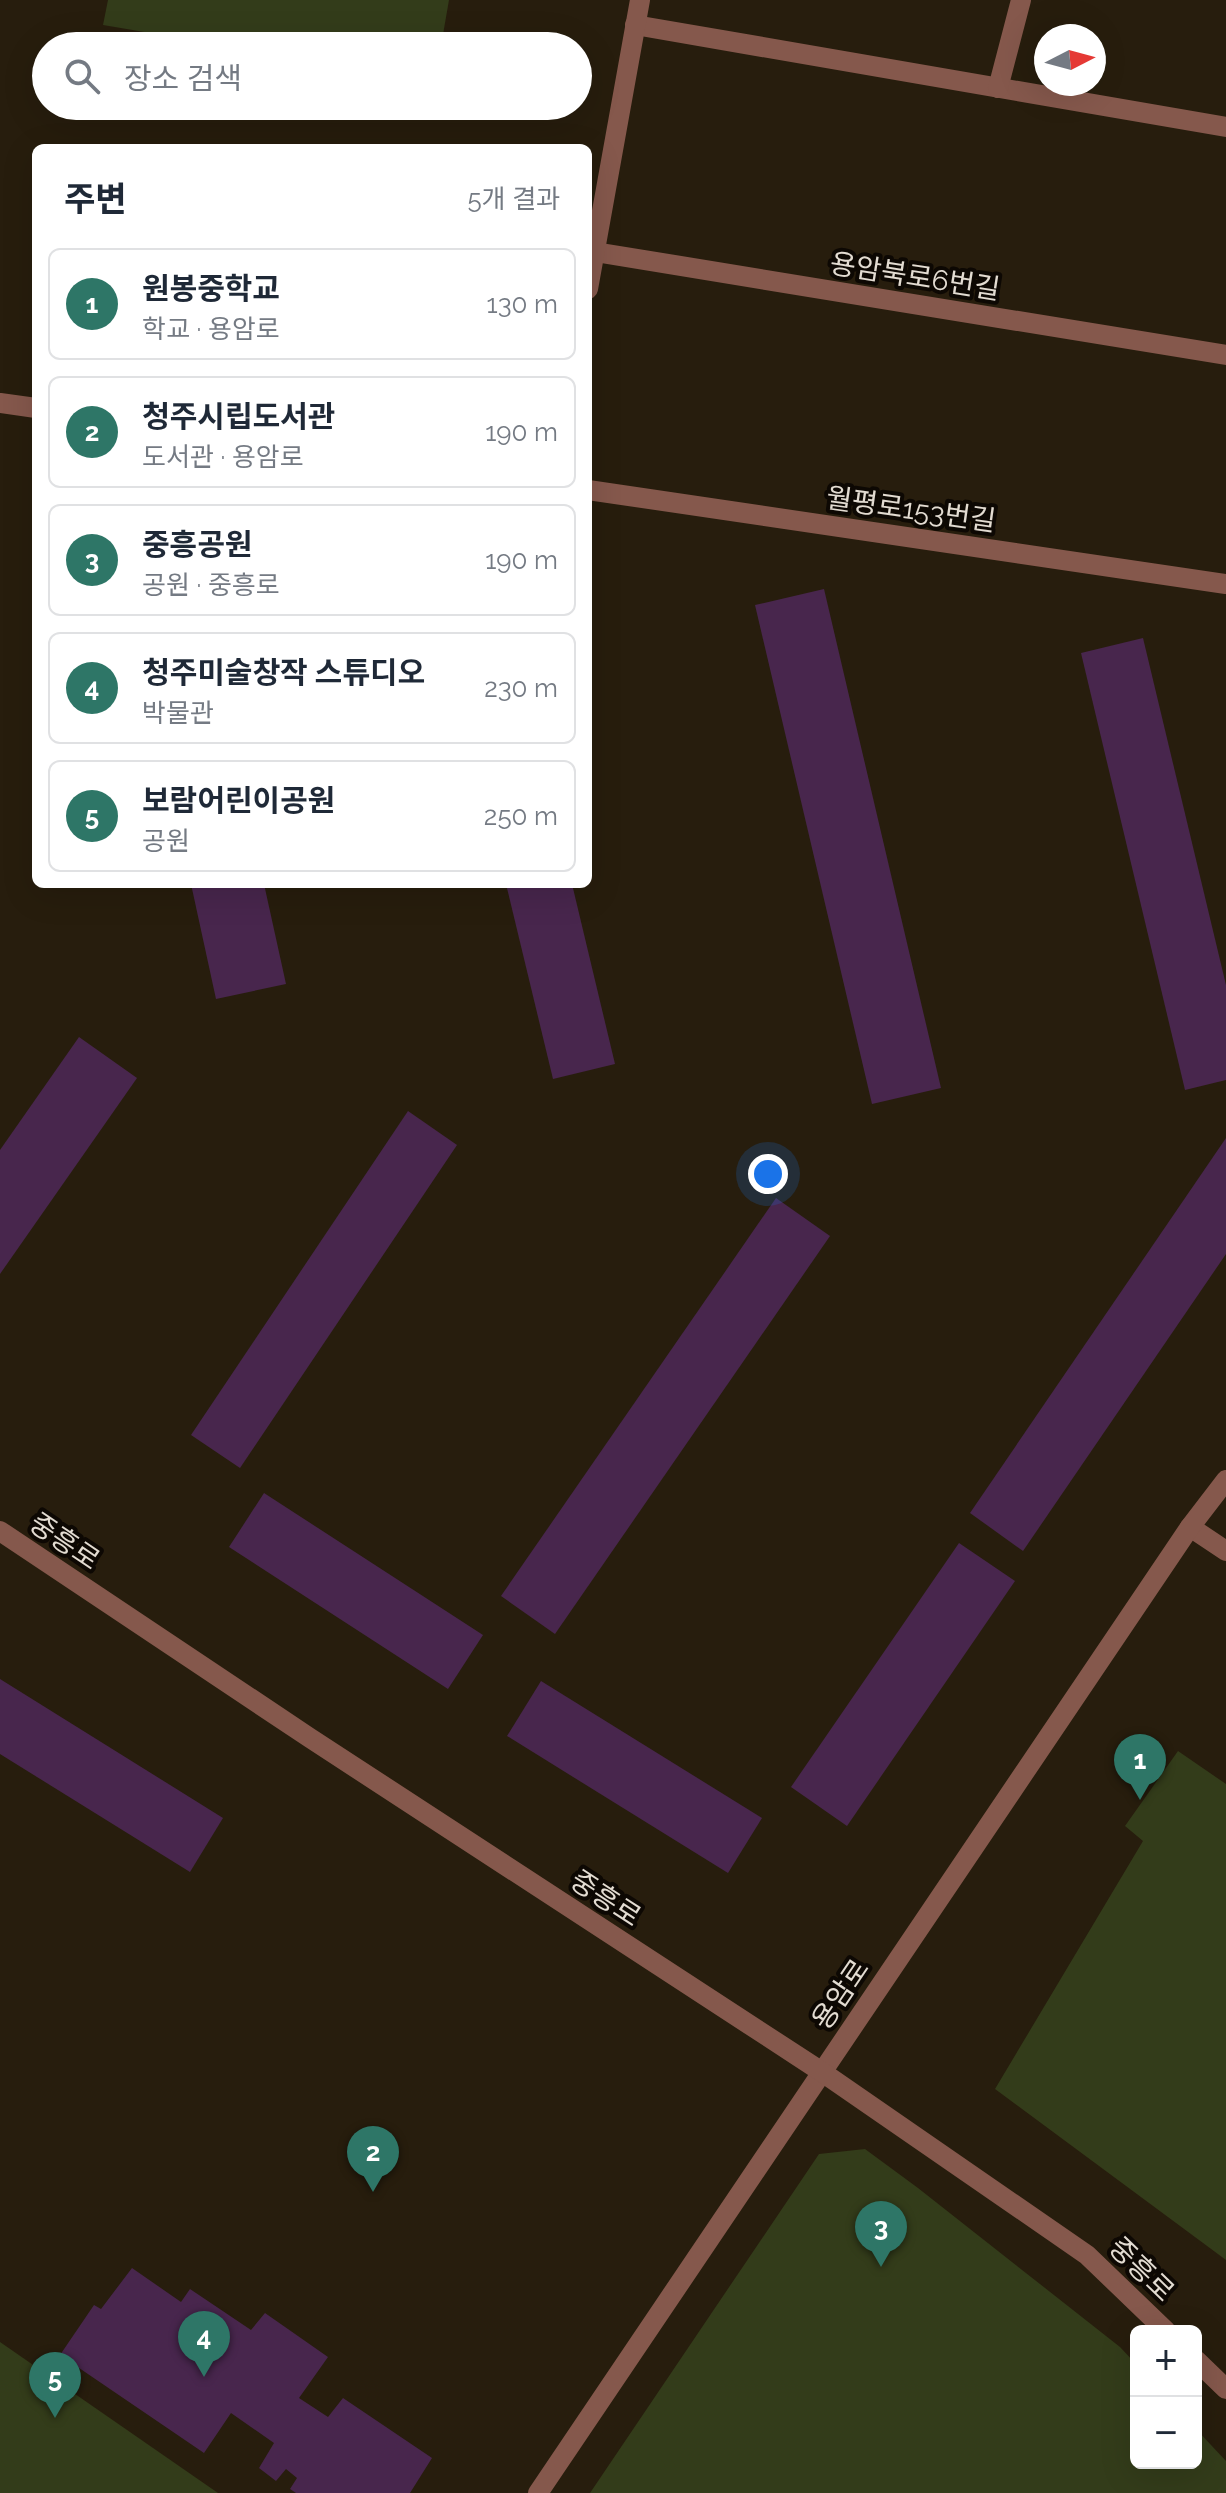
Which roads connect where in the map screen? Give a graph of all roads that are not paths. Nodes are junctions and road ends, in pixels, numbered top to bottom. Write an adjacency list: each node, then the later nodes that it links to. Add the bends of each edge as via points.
1 (640, 0): 3 (street)
2 (1021, 0): 4 (street)
3 (635, 25): 4 (street); 6 (street)
4 (998, 88): 5 (street)
5 (1226, 125)
6 (595, 252): 7 (street); 8 (street, 용암북로6번길)
7 (592, 268)
8 (1226, 355)
9 (0, 403): 10 (street)
10 (32, 407)
11 (592, 491): 12 (street, 월평로153번길)
12 (1226, 584)
13 (1226, 1480): 14 (street, 용암로)
14 (1190, 1527): 16 (street); 17 (street, 용암로)
15 (0, 1531): 17 (street, 중흥로)
16 (1226, 1551)
17 (822, 2072): 18 (street, 중흥로, via 1087,2255); 21 (street, 용암로)
18 (1160, 2325)
19 (1202, 2366): 20 (street)
20 (1226, 2389)
21 (538, 2493)

